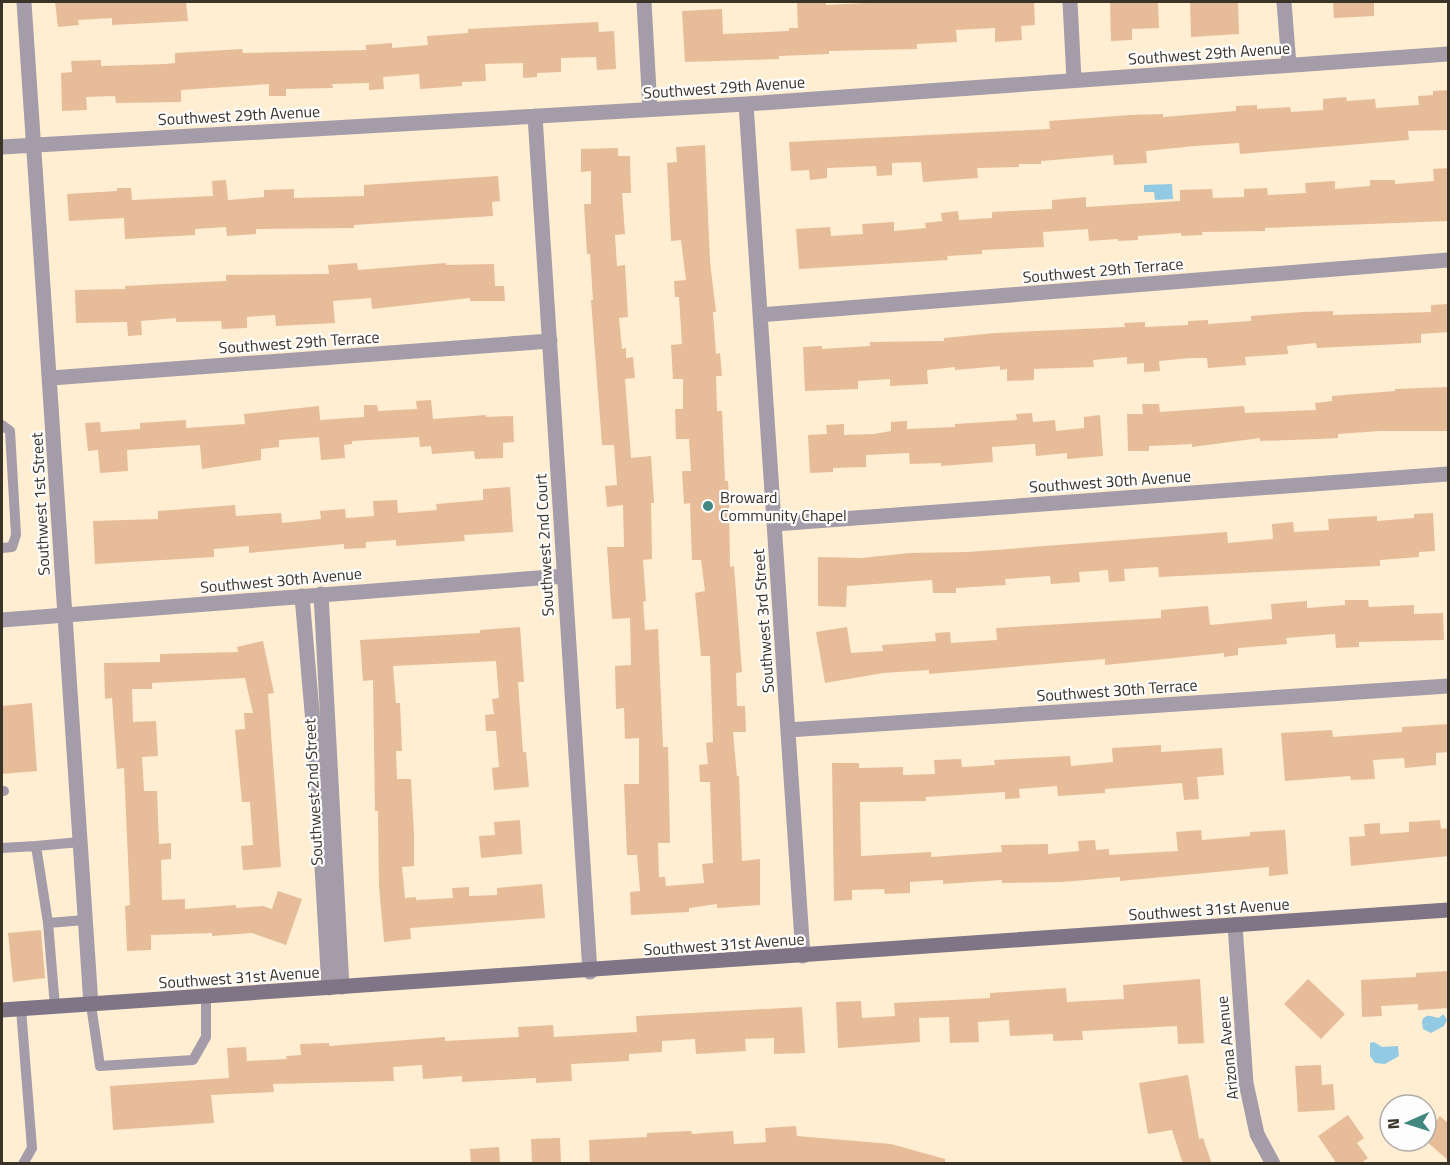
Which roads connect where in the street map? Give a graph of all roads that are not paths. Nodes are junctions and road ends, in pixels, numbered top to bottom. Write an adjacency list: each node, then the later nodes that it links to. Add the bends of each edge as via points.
1 (24, 2): 11 (street, Southwest 1st Street)
2 (644, 2): 9 (street)
3 (1070, 2): 7 (street)
4 (1284, 2): 6 (street)
5 (1449, 54): 6 (street, Southwest 29th Avenue)
6 (1289, 65): 7 (street, Southwest 29th Avenue)
7 (1074, 80): 8 (street, Southwest 29th Avenue)
8 (746, 104): 9 (street, Southwest 29th Avenue); 14 (street, Southwest 3rd Street)
9 (650, 109): 10 (street, Southwest 29th Avenue)
10 (536, 116): 11 (street, Southwest 29th Avenue); 15 (street, Southwest 2nd Court)
11 (34, 144): 12 (street, Southwest 29th Avenue); 16 (street, Southwest 1st Street)
12 (2, 147)
13 (1449, 260): 14 (street, Southwest 29th Terrace)
14 (760, 315): 19 (street, Southwest 3rd Street)
15 (550, 341): 16 (street, Southwest 29th Terrace); 21 (street, Southwest 2nd Court)
16 (51, 378): 24 (street, Southwest 1st Street)
17 (2, 425): 20 (lane, via 10,431 16,535 12,547)
18 (1449, 474): 19 (street, Southwest 30th Avenue)
19 (774, 524): 27 (street, Southwest 3rd Street)
20 (2, 548)
21 (564, 576): 22 (street, Southwest 30th Avenue); 36 (street, Southwest 2nd Court)
22 (321, 594): 23 (street, Southwest 30th Avenue); 37 (street, Southwest 2nd Street)
23 (302, 596): 24 (street, Southwest 30th Avenue); 37 (street, Southwest 2nd Street)
24 (64, 617): 25 (street, Southwest 30th Avenue); 28 (street, Southwest 1st Street)
25 (2, 620)
26 (1449, 686): 27 (street, Southwest 30th Terrace)
27 (788, 730): 35 (street, Southwest 3rd Street)
28 (80, 842): 29 (lane); 32 (street, Southwest 1st Street)
29 (36, 846): 30 (lane); 33 (lane)
30 (2, 848)
31 (1449, 910): 34 (main road, Southwest 31st Avenue)
32 (85, 920): 33 (lane); 39 (street, Southwest 1st Street)
33 (48, 923): 40 (lane)
34 (1235, 925): 35 (main road, Southwest 31st Avenue); 44 (street, Arizona Avenue, via 1246,1083 1257,1134)
35 (803, 956): 36 (main road, Southwest 31st Avenue)
36 (590, 972): 37 (main road, Southwest 31st Avenue)
37 (336, 988): 38 (main road, Southwest 31st Avenue)
38 (206, 998): 39 (main road, Southwest 31st Avenue); 39 (lane, via 206,1037 193,1060 100,1066)
39 (92, 1005): 40 (main road, Southwest 31st Avenue)
40 (55, 1007): 41 (main road, Southwest 31st Avenue)
41 (21, 1009): 42 (main road, Southwest 31st Avenue); 43 (lane, via 32,1148)
42 (2, 1011)
43 (23, 1164)
44 (1273, 1164)

